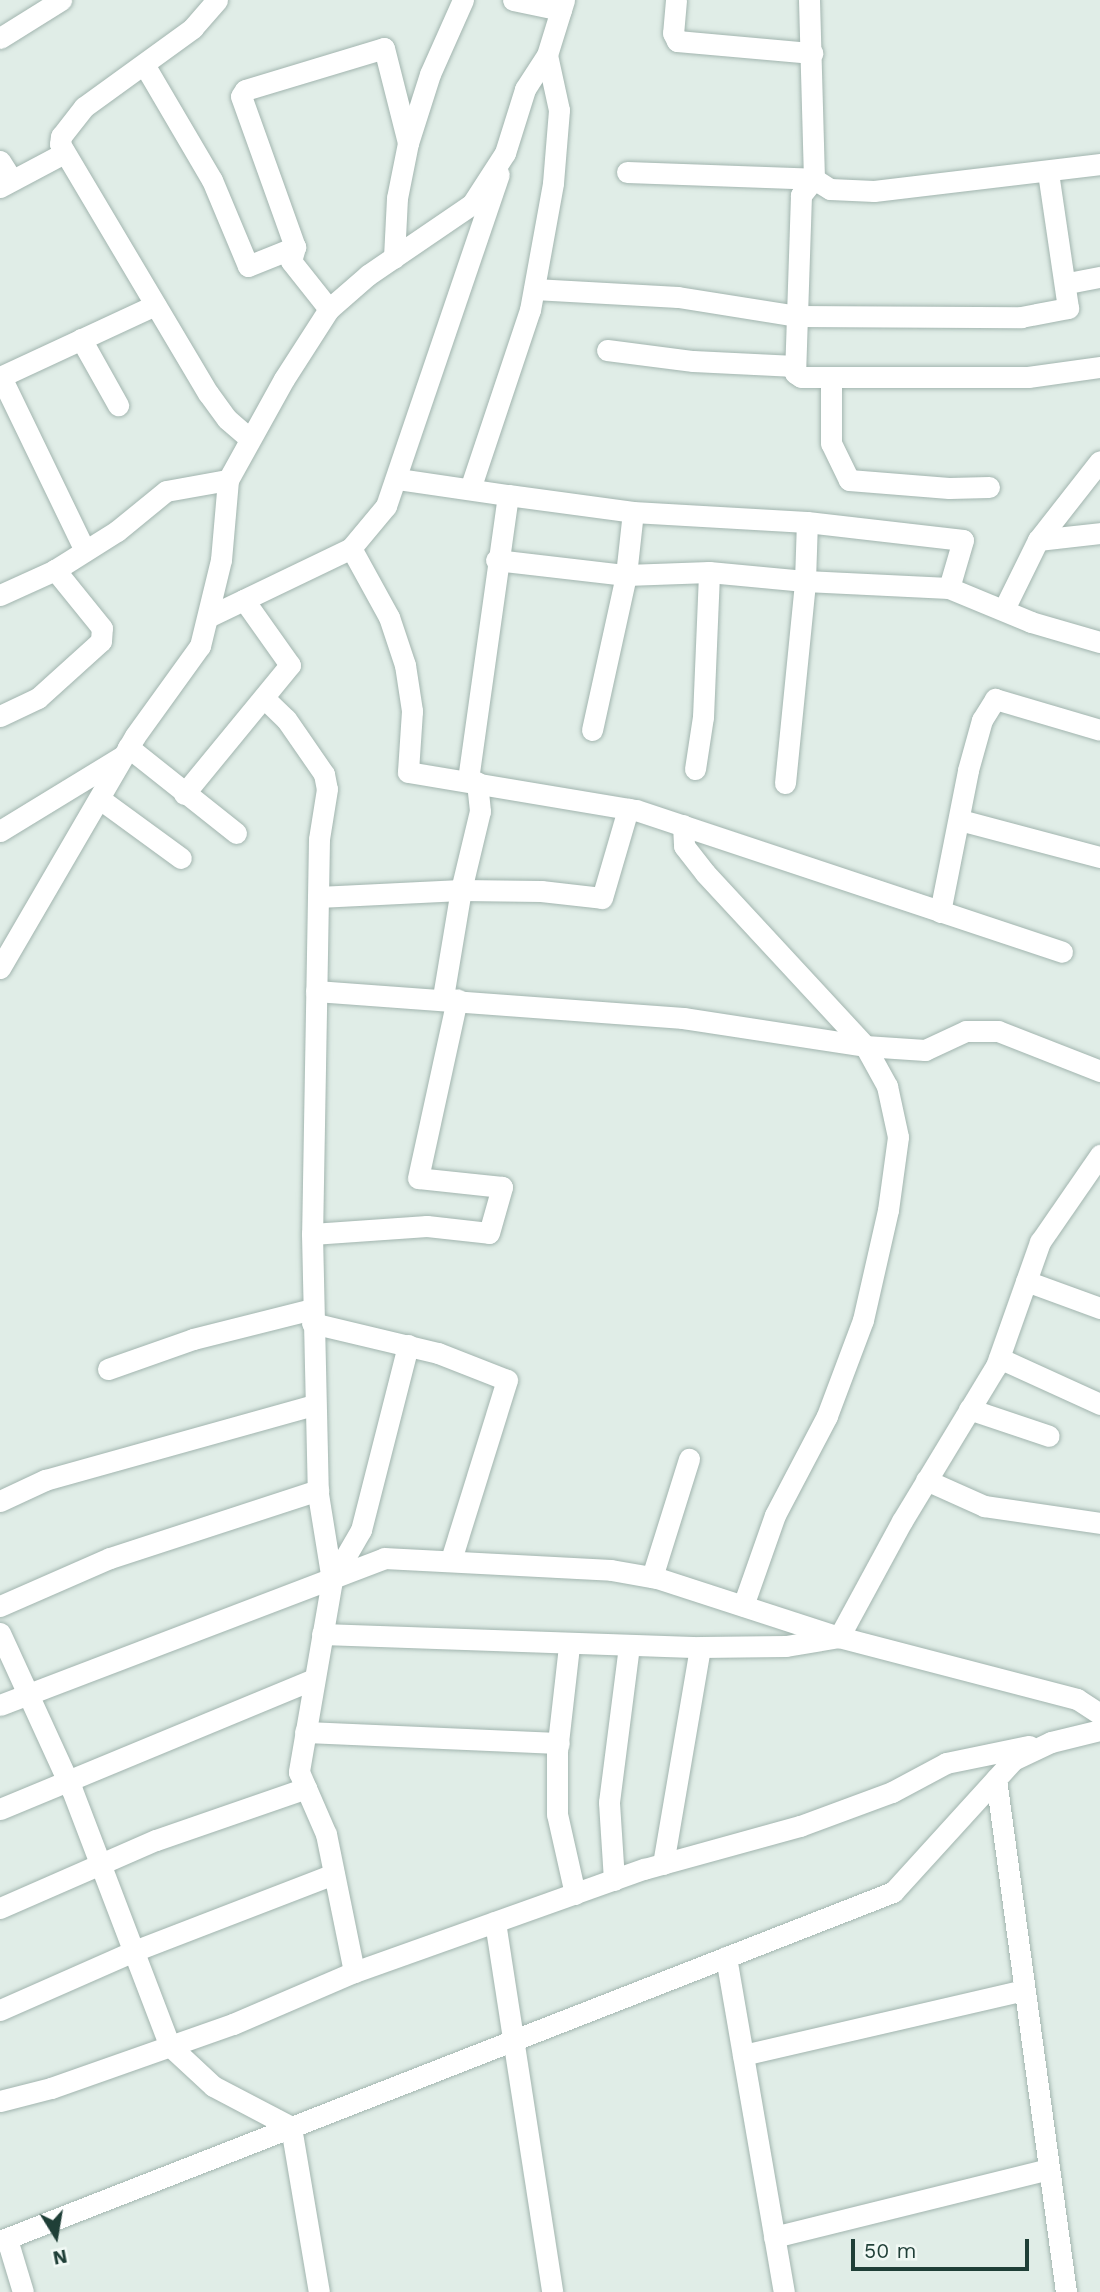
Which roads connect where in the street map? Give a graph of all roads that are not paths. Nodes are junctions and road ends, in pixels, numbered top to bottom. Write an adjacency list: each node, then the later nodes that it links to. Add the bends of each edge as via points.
1 (61, 0): 8 (street)
2 (463, 0): 12 (street, via 430,74)
3 (513, 0): 7 (street)
4 (676, 0): 9 (street, via 677,41)
5 (809, 0): 9 (street)
6 (213, 1): 11 (street, via 193,28)
7 (563, 5): 10 (street)
8 (0, 38)
9 (812, 53): 19 (street)
10 (547, 55): 14 (street, via 525,89); 25 (street, via 559,110 553,183)
11 (145, 66): 13 (street, via 84,107 61,136); 21 (street, via 212,180 248,267)
12 (408, 143): 21 (street, via 384,48 245,90 241,96); 22 (street, via 397,198)
13 (64, 153): 20 (street); 26 (street)
14 (505, 153): 22 (street, via 472,204); 38 (street, via 482,238)
15 (0, 161): 20 (street)
16 (1100, 164): 18 (street)
17 (627, 172): 19 (street)
18 (1048, 172): 19 (street, via 874,191 830,189); 24 (street)
19 (814, 178): 28 (street, via 802,195)
20 (6, 184)
21 (295, 247): 27 (street, via 291,261)
22 (394, 258): 27 (street)
23 (1100, 276): 24 (street)
24 (1068, 283): 28 (street, via 1068,307 1021,317)
25 (534, 289): 28 (street, via 678,297); 41 (street)
26 (155, 305): 29 (street); 36 (street, via 214,401)
27 (329, 309): 36 (street)
28 (796, 316): 31 (street)
29 (81, 339): 33 (street); 35 (street)
30 (607, 350): 31 (street, via 693,361)
31 (795, 366): 34 (street, via 801,377)
32 (1100, 367): 34 (street, via 1028,377)
33 (0, 377): 48 (street)
34 (831, 377): 40 (street, via 831,443 849,480 949,488)
35 (118, 405)
36 (250, 439): 39 (street)
37 (1100, 461): 46 (street)
38 (398, 479): 41 (street); 47 (street, via 374,525)
39 (228, 480): 48 (street, via 166,491); 58 (street)
40 (989, 486)
41 (470, 489): 42 (street)
42 (508, 495): 43 (street); 49 (street)
43 (633, 512): 44 (street); 52 (street)
44 (807, 522): 53 (street); 54 (street, via 963,540)
45 (1100, 533): 46 (street)
46 (1038, 540): 57 (street)
47 (351, 548): 56 (street); 66 (street, via 389,617 405,665 412,711 408,772)
48 (85, 551): 50 (street)
49 (496, 560): 52 (street); 66 (street)
50 (55, 570): 55 (street); 61 (street, via 102,628 102,641 38,698)
51 (709, 572): 52 (street); 53 (street); 65 (street, via 703,717)
52 (626, 575): 62 (street)
53 (805, 581): 54 (street); 67 (street)
54 (949, 589): 57 (street)
55 (0, 595)
56 (244, 600): 58 (street); 60 (street, via 290,665)
57 (1004, 608): 59 (street, via 1040,626)
58 (210, 616): 64 (street, via 200,646)
59 (1100, 642)
60 (264, 698): 68 (street); 78 (street, via 286,719 324,774 327,789 319,839)
61 (0, 716)
62 (592, 730)
63 (1100, 730): 71 (street, via 995,699 982,720)
64 (126, 751): 68 (street); 69 (street); 73 (street)
65 (695, 769)
66 (472, 781): 70 (street); 77 (street, via 480,811)
67 (785, 783)
68 (184, 794): 74 (street)
69 (100, 799): 76 (street); 81 (street)
70 (628, 809): 72 (street); 77 (street, via 602,898 541,891)
71 (960, 820): 75 (street); 79 (street)
72 (683, 825): 79 (street); 84 (street, via 684,846 705,873)
73 (0, 831)
74 (236, 833)
75 (1100, 857)
76 (181, 858)
77 (461, 890): 78 (street); 83 (street)
78 (318, 897): 82 (street)
79 (940, 912): 80 (street)
80 (1062, 952)
81 (1, 966)
82 (316, 991): 83 (street); 87 (street)
83 (450, 998): 84 (street, via 568,1013 683,1018); 87 (street, via 418,1178 502,1187 489,1233 427,1226)
84 (865, 1046): 85 (street, via 925,1050 965,1031 998,1031); 107 (street, via 887,1086 898,1137 888,1210 863,1320 827,1416 775,1515)
85 (1100, 1071)
86 (1096, 1170): 88 (street, via 1040,1242)
87 (312, 1234): 90 (street)
88 (1026, 1281): 89 (street); 92 (street)
89 (1100, 1308)
90 (312, 1316): 91 (street); 93 (street, via 193,1339); 95 (street)
91 (408, 1345): 103 (street, via 507,1380); 105 (street, via 361,1530)
92 (999, 1358): 94 (street); 96 (street)
93 (108, 1369)
94 (1100, 1404)
95 (313, 1405): 100 (street); 101 (street, via 45,1480)
96 (969, 1409): 97 (street); 99 (street)
97 (1049, 1436)
98 (689, 1459): 104 (street)
99 (926, 1480): 102 (street, via 984,1506); 110 (street)
100 (317, 1490): 105 (street); 106 (street, via 110,1558)
101 (0, 1501)
102 (1100, 1523)
103 (451, 1560): 104 (street, via 611,1570); 105 (street, via 384,1559)
104 (652, 1577): 107 (street)
105 (331, 1580): 109 (street); 115 (street, via 293,1590)
106 (0, 1606)
107 (743, 1606): 110 (street)
108 (0, 1633): 115 (street)
109 (322, 1634): 111 (street); 114 (street)
110 (839, 1637): 113 (street, via 786,1646); 117 (street, via 1077,1699)
111 (569, 1646): 112 (street); 121 (street)
112 (629, 1646): 113 (street); 129 (street, via 609,1802)
113 (700, 1647): 127 (street)
114 (314, 1679): 119 (street); 123 (street)
115 (27, 1692): 116 (street); 123 (street)
116 (0, 1705)
117 (1100, 1714)
118 (1100, 1730): 120 (street)
119 (305, 1732): 121 (street); 124 (street, via 299,1772)
120 (1051, 1742): 122 (street, via 1013,1760); 127 (street, via 946,1763 892,1792 800,1826)
121 (559, 1743): 130 (street, via 557,1814)
122 (996, 1779): 134 (street, via 892,1892); 136 (street)
123 (67, 1780): 125 (street); 126 (street)
124 (306, 1788): 126 (street); 128 (street, via 326,1834)
125 (0, 1809)
126 (100, 1863): 131 (street); 133 (street)
127 (663, 1864): 129 (street)
128 (334, 1874): 133 (street); 135 (street)
129 (614, 1880): 130 (street)
130 (575, 1894): 132 (street)
131 (0, 1908)
132 (495, 1922): 135 (street); 138 (street)
133 (134, 1951): 137 (street); 139 (street)
134 (726, 1957): 138 (street); 140 (street)
135 (354, 1972): 139 (street)
136 (1024, 1990): 140 (street); 143 (street)
137 (0, 2010)
138 (513, 2040): 142 (street); 148 (street)
139 (170, 2046): 141 (street); 142 (street, via 213,2086)
140 (743, 2055): 144 (street)
141 (0, 2101)
142 (291, 2127): 145 (street); 147 (street)
143 (1049, 2169): 144 (street); 150 (street)
144 (774, 2237): 149 (street)
145 (3, 2240): 146 (street)
146 (23, 2292)
147 (319, 2292)
148 (552, 2292)
149 (784, 2292)
150 (1066, 2292)

